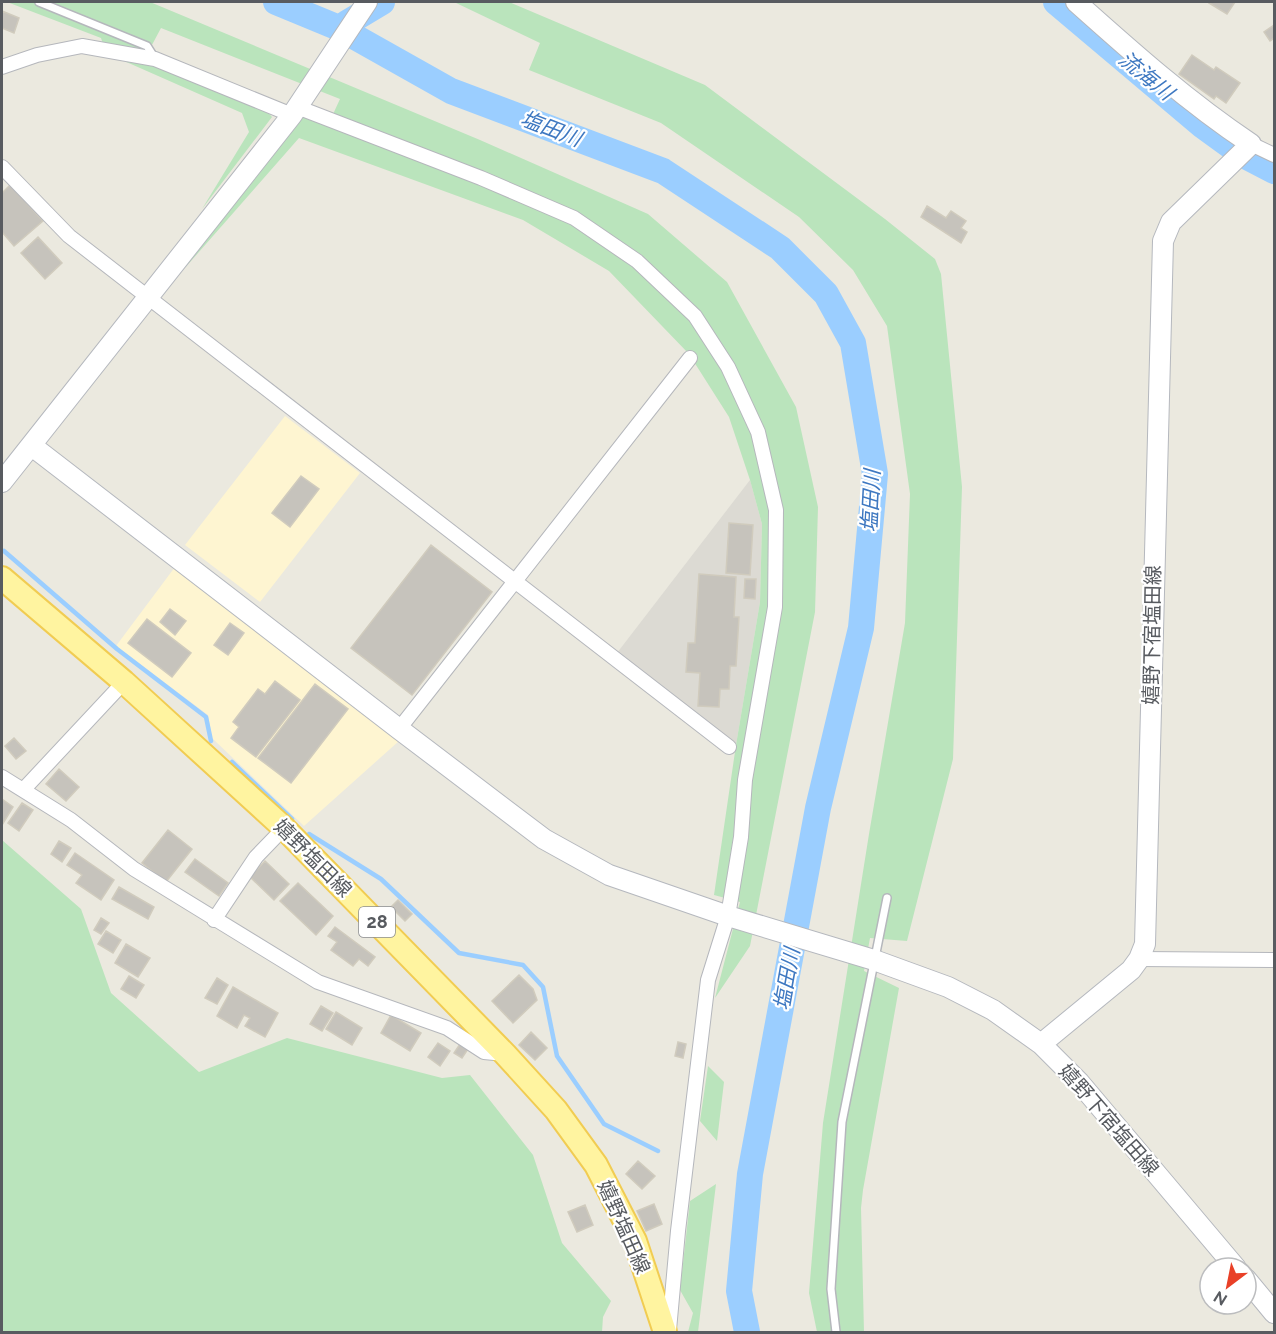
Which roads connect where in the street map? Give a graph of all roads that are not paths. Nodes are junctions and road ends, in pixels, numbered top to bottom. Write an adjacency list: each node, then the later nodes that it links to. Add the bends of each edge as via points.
1 (39, 2): 4 (lane, via 147,45)
2 (367, 2): 6 (street)
3 (1076, 2): 7 (street, via 1165,80)
4 (155, 59): 5 (street, via 82,46); 6 (street)
5 (2, 67)
6 (297, 107): 10 (street); 23 (street, via 574,218 637,261 687,308 728,367 758,432 776,510 775,607 745,780 741,837)
7 (1251, 144): 8 (street); 25 (street, 嬉野下宿塩田線, via 1171,222 1163,241 1145,944)
8 (1275, 155)
9 (2, 167): 10 (street, via 69,236)
10 (147, 298): 12 (street); 15 (street)
11 (690, 358): 15 (street)
12 (32, 446): 13 (street); 17 (street, 嬉野下宿塩田線)
13 (2, 482)
14 (2, 578): 16 (main road, 嬉野塩田線 / 28)
15 (514, 582): 17 (street); 18 (street)
16 (124, 682): 20 (street); 21 (main road, 嬉野塩田線 / 28)
17 (399, 729): 23 (street, 嬉野下宿塩田線, via 544,839 609,875)
18 (729, 747)
19 (2, 777): 20 (street)
20 (24, 789): 24 (street, via 134,869)
21 (284, 828): 24 (street, via 256,857); 29 (main road, 嬉野塩田線 / 28)
22 (887, 898): 26 (lane)
23 (728, 915): 26 (street, 嬉野下宿塩田線); 33 (street, via 708,980)
24 (214, 920): 29 (street, via 318,982 447,1028 484,1052)
25 (1139, 959): 27 (street); 28 (street, via 1131,970)
26 (874, 960): 28 (street, 嬉野下宿塩田線, via 948,987 993,1010); 34 (lane, via 842,1122 831,1288)
27 (1275, 960)
28 (1041, 1044): 30 (street, 嬉野下宿塩田線)
29 (506, 1054): 33 (main road, 嬉野塩田線 / 28, via 556,1110 596,1165 635,1241)
30 (1226, 1256)
31 (1258, 1293): 32 (street)
32 (1275, 1313)
33 (667, 1332)
34 (836, 1332)

